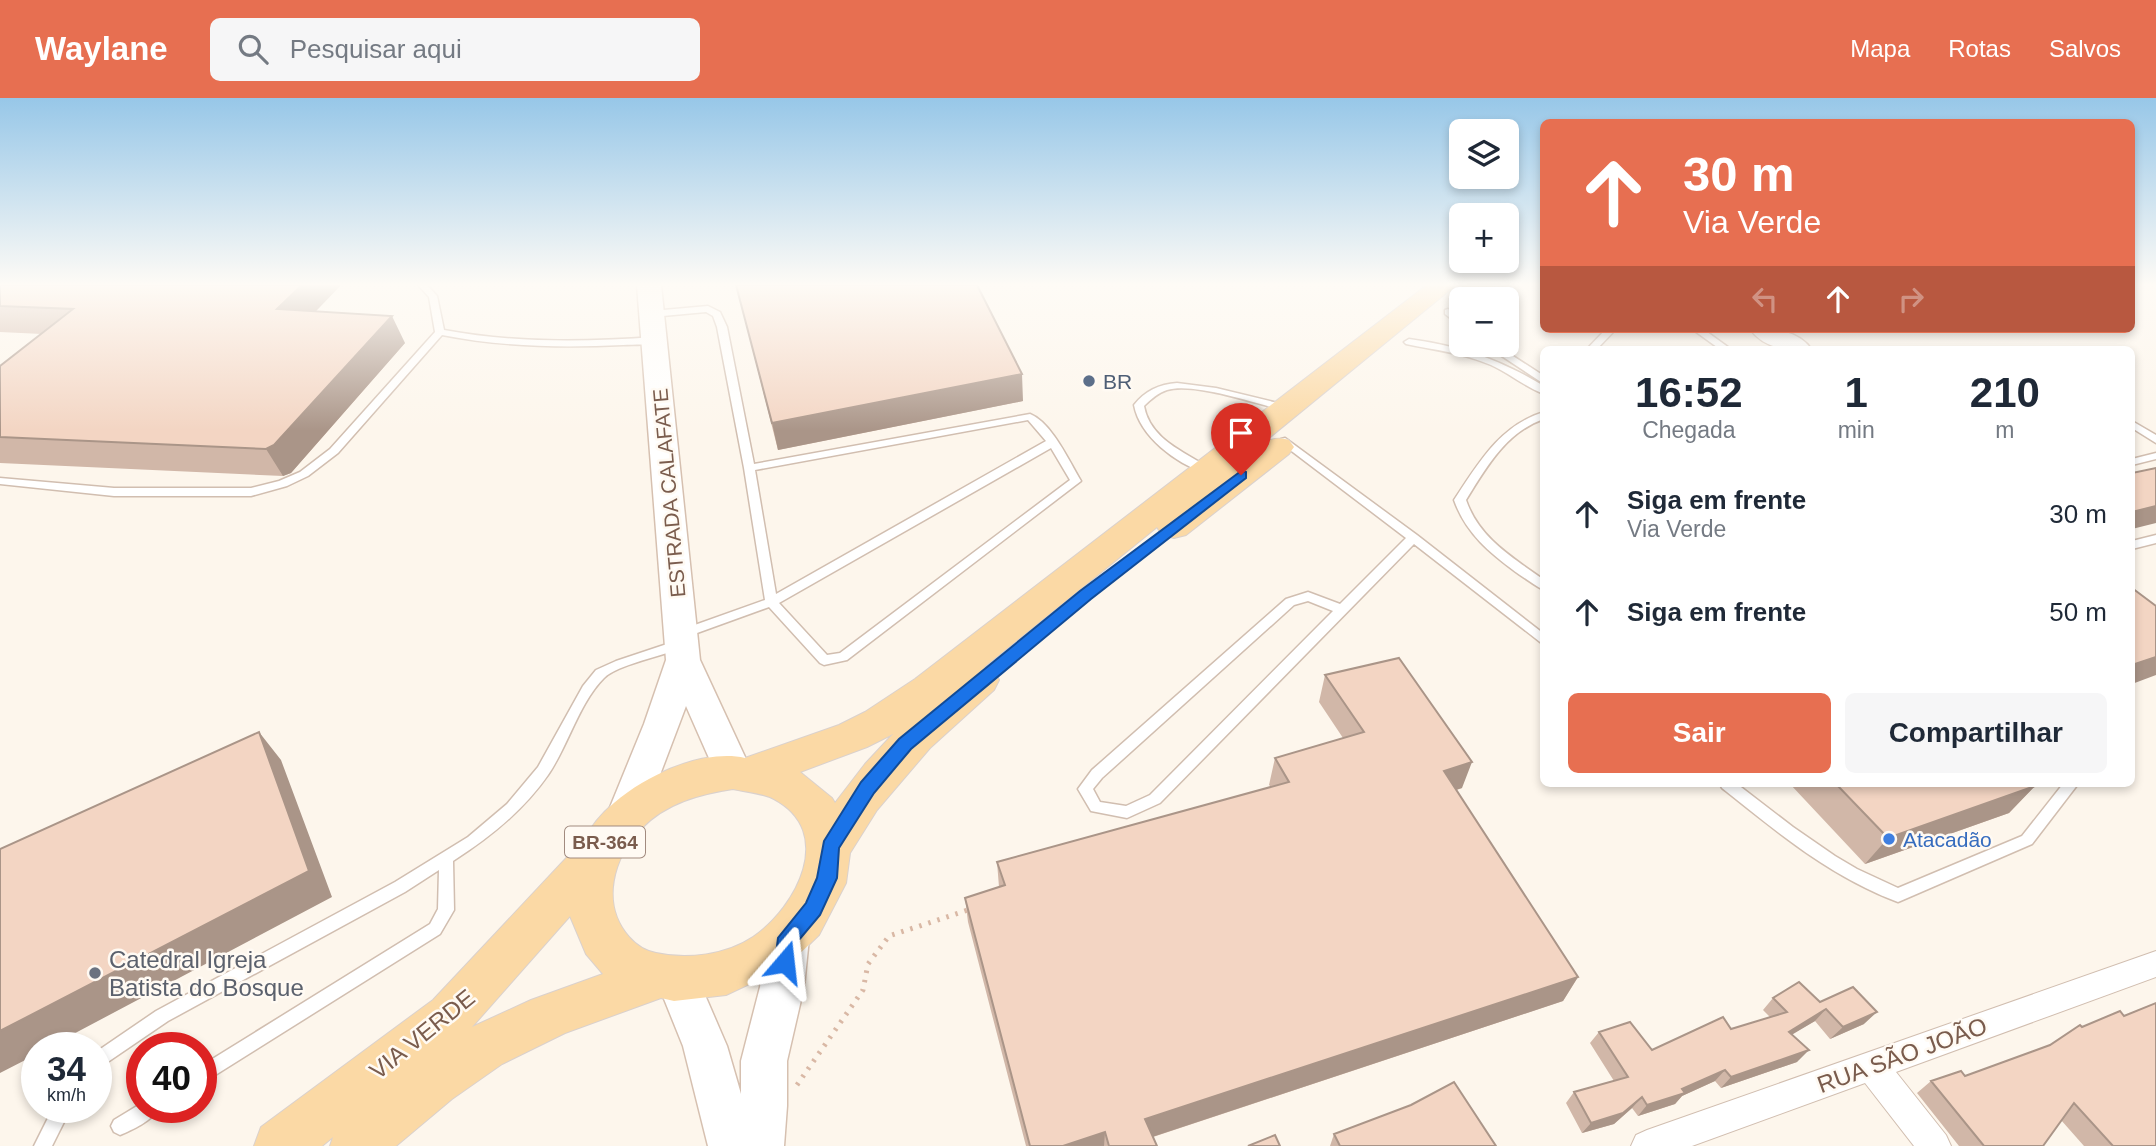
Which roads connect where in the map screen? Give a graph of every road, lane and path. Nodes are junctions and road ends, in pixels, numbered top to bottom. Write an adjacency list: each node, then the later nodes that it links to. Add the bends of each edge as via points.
1 (437, 334): 26 (lane, via 334,452 283,485 251,492 114,492)
2 (448, 334): 3 (lane, via 530,345)
3 (606, 334)
4 (654, 334): 34 (street, ESTRADA CALAFATE)
5 (723, 334): 24 (lane)
6 (1406, 334): 16 (main road, BR-364)
7 (1419, 334): 10 (main road, BR-364)
8 (1703, 334): 11 (lane)
9 (1771, 334): 12 (street)
10 (1409, 342): 15 (lane, via 1475,353); 20 (main road, BR-364)
11 (1721, 346)
12 (1792, 346)
13 (1508, 357): 14 (lane)
14 (1540, 378)
15 (1540, 388)
16 (1286, 408): 25 (main road, BR-364); 25 (lane, via 1178,386 1147,396 1139,405 1140,418 1154,436)
17 (1540, 416): 30 (lane, via 1522,423 1502,443 1460,500 1474,531)
18 (2135, 426): 19 (lane)
19 (2156, 440)
20 (1285, 441): 27 (lane); 35 (main road, BR-364, via 1086,595)
21 (1051, 443): 24 (lane, via 1036,420 1025,417); 31 (lane); 31 (lane, via 1076,481 1073,486 843,657 824,660)
22 (2156, 456): 23 (lane)
23 (2135, 461)
24 (749, 468): 31 (lane)
25 (1205, 470): 35 (main road, BR-364)
26 (0, 481)
27 (1413, 538): 32 (lane); 33 (lane)
28 (2156, 539): 29 (lane)
29 (2135, 544)
30 (1540, 583)
31 (771, 603): 34 (lane)
32 (1340, 609): 32 (lane, via 1155,799 1127,812 1097,807 1084,789 1097,774 1290,602 1308,596)
33 (1540, 638)
34 (683, 646): 36 (street, ESTRADA CALAFATE); 39 (street, ESTRADA CALAFATE, via 662,724); 41 (lane, via 601,673 543,771 512,808)
35 (943, 694): 36 (main road, BR-364, via 853,736); 40 (main road, BR-364, via 850,813)
36 (741, 773): 39 (main road, BR-364, via 705,775 676,784 649,798); 40 (main road, BR-364, via 780,781 805,796 822,819)
37 (1731, 787): 38 (lane, via 1812,851 1870,885 1898,895 2027,840)
38 (2069, 787)
39 (615, 830): 45 (main road, BR-364, via 590,876 589,909 600,940 625,963); 54 (main road, VIA VERDE / BR-364, via 450,1016)
40 (830, 847): 43 (main road, BR-364, via 827,878 813,909)
41 (446, 858): 46 (lane, via 162,1016); 47 (lane, via 446,910 435,929)
42 (981, 906): 52 (path, via 889,936 868,964 863,990 800,1083)
43 (788, 938): 45 (main road, BR-364, via 755,961 716,975); 52 (street, via 764,1061)
44 (2156, 964): 48 (street, RUA SÃO JOÃO)
45 (668, 978): 55 (main road, VIA VERDE / BR-364, via 564,1011 486,1046); 56 (street, via 705,1046)
46 (112, 1051)
47 (217, 1066)
48 (1871, 1066): 57 (street, RUA SÃO JOÃO); 58 (street)
49 (126, 1122): 51 (lane)
50 (54, 1123): 53 (lane)
51 (120, 1126)
52 (762, 1126)
53 (43, 1146)
54 (280, 1146)
55 (356, 1146)
56 (732, 1146)
57 (1647, 1146)
58 (1935, 1146)

